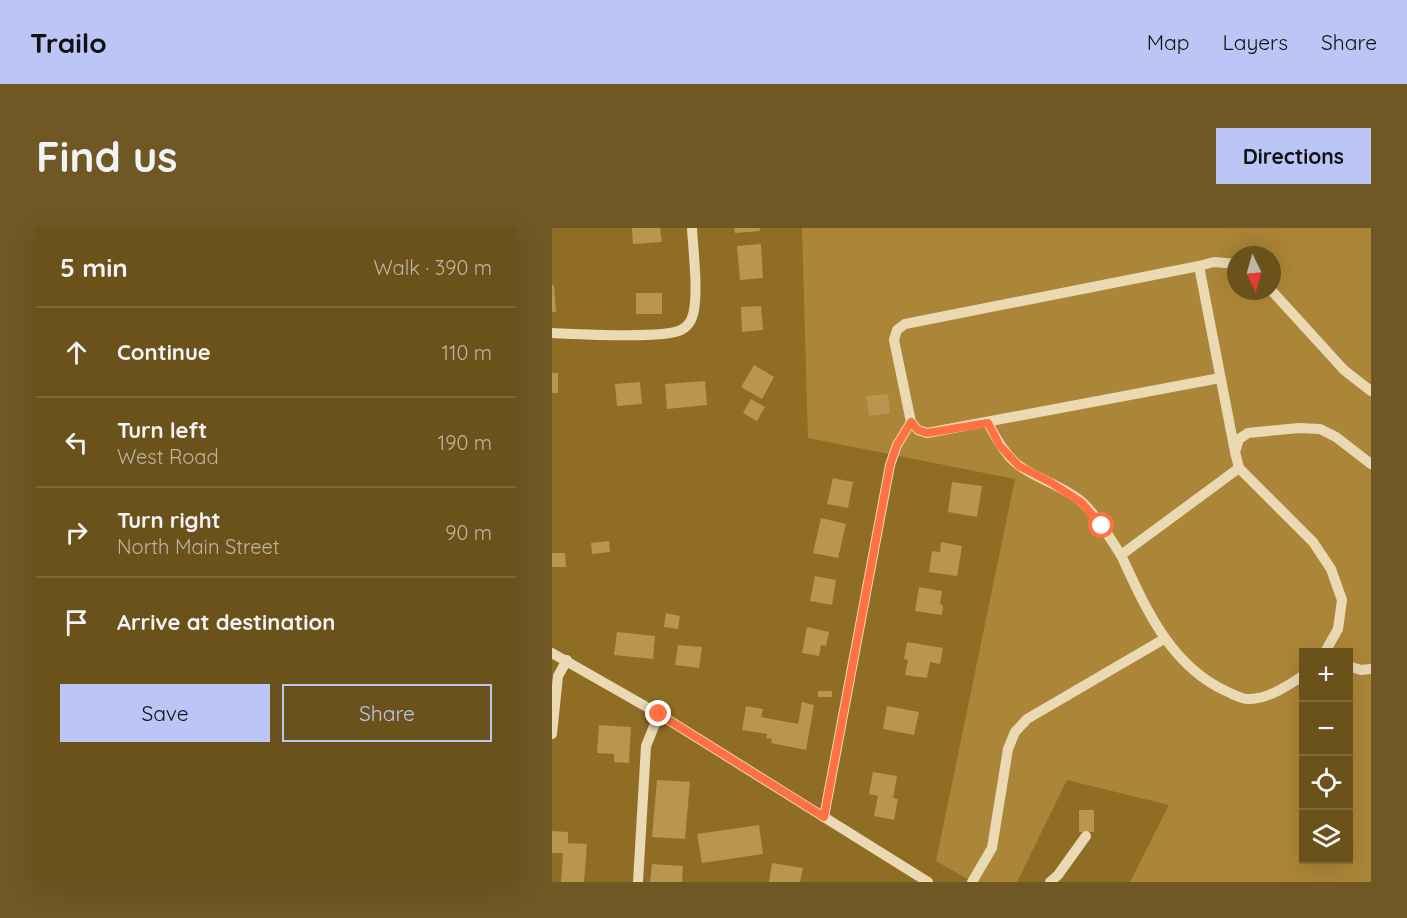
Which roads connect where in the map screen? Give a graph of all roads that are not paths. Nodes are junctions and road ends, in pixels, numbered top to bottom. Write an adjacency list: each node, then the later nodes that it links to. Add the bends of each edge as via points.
1 (692, 228): 5 (street, via 694,312 682,330 658,334)
2 (1227, 263): 3 (street)
3 (1199, 266): 6 (street); 8 (street, via 905,324 897,330 894,340)
4 (1280, 300): 7 (street, via 1344,370)
5 (552, 333)
6 (1220, 378): 9 (street); 10 (street)
7 (1371, 390)
8 (911, 422): 9 (street, via 927,433); 23 (street, via 897,445 888,475)
9 (988, 423): 13 (street, via 1000,446 1019,466 1081,502)
10 (1234, 452): 11 (street, via 1239,439 1248,433 1320,429); 12 (street)
11 (1371, 464)
12 (1239, 468): 13 (street); 15 (street, via 1313,542 1331,569 1342,600 1338,629)
13 (1120, 555): 14 (street)
14 (1164, 639): 20 (street, via 1193,671 1246,700 1262,698); 27 (street, via 1027,719 1015,732 1008,749 992,848)
15 (1327, 648)
16 (552, 652): 17 (street)
17 (567, 660): 21 (street); 22 (street, via 558,676)
18 (1353, 667): 19 (street)
19 (1371, 669)
20 (1299, 678)
21 (659, 714): 23 (street); 25 (street, via 646,746)
22 (552, 734)
23 (824, 817): 26 (street)
24 (1086, 836): 28 (street)
25 (638, 882)
26 (928, 882)
27 (972, 882)
28 (1050, 882)

